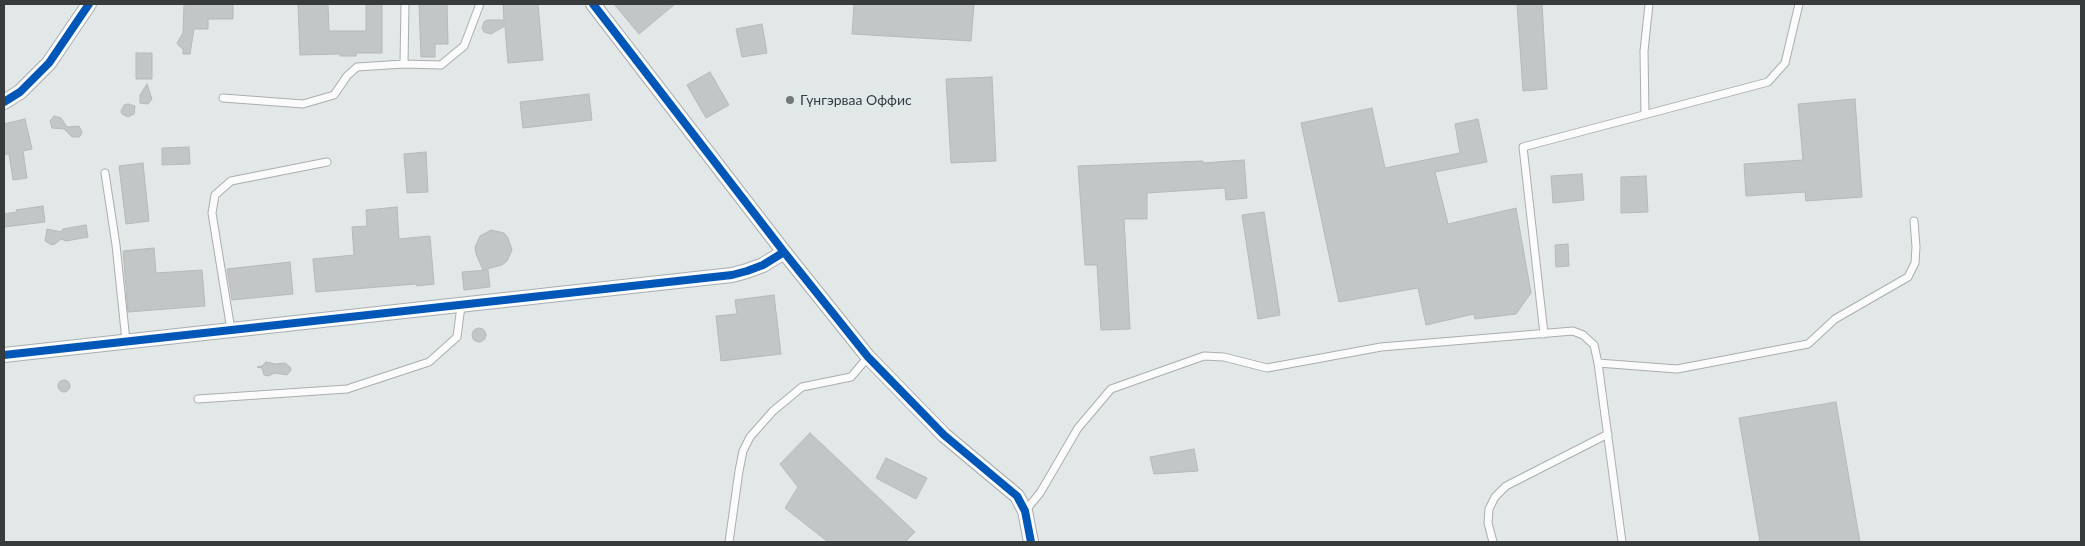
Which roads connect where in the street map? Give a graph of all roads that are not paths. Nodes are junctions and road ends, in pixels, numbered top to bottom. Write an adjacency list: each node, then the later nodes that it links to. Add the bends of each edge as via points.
1 (89, 4): 9 (street, via 49,63 20,92)
2 (405, 4): 7 (lane)
3 (480, 4): 7 (lane, via 464,46 441,65)
4 (593, 4): 14 (street)
5 (1650, 4): 10 (lane, via 1644,52)
6 (1799, 4): 10 (lane, via 1784,63 1768,82)
7 (404, 64): 8 (lane, via 357,66 334,95 303,104)
8 (223, 98)
9 (4, 102)
10 (1645, 114): 17 (lane, via 1524,147)
11 (327, 162): 16 (lane, via 231,181 215,195 212,213)
12 (105, 174): 18 (lane)
13 (1914, 221): 21 (lane, via 1916,255 1908,277 1835,319 1808,344 1677,369)
14 (784, 252): 15 (street, via 763,265 732,275); 20 (street)
15 (461, 306): 16 (street); 22 (lane, via 457,337 429,362 347,389)
16 (231, 330): 18 (street)
17 (1544, 334): 21 (lane, via 1573,332 1583,335 1594,345); 24 (lane, via 1381,347 1267,368 1224,357 1204,356 1110,389 1078,428 1040,493)
18 (126, 341): 19 (street)
19 (4, 355)
20 (868, 357): 24 (street, via 944,435 1018,496); 25 (lane, via 851,377 802,387 772,411 750,437 743,451)
21 (1598, 363): 23 (lane)
22 (198, 399)
23 (1608, 434): 27 (lane, via 1506,486 1489,509 1488,523); 28 (lane)
24 (1025, 511): 26 (street)
25 (729, 542)
26 (1031, 542)
27 (1493, 542)
28 (1622, 542)

